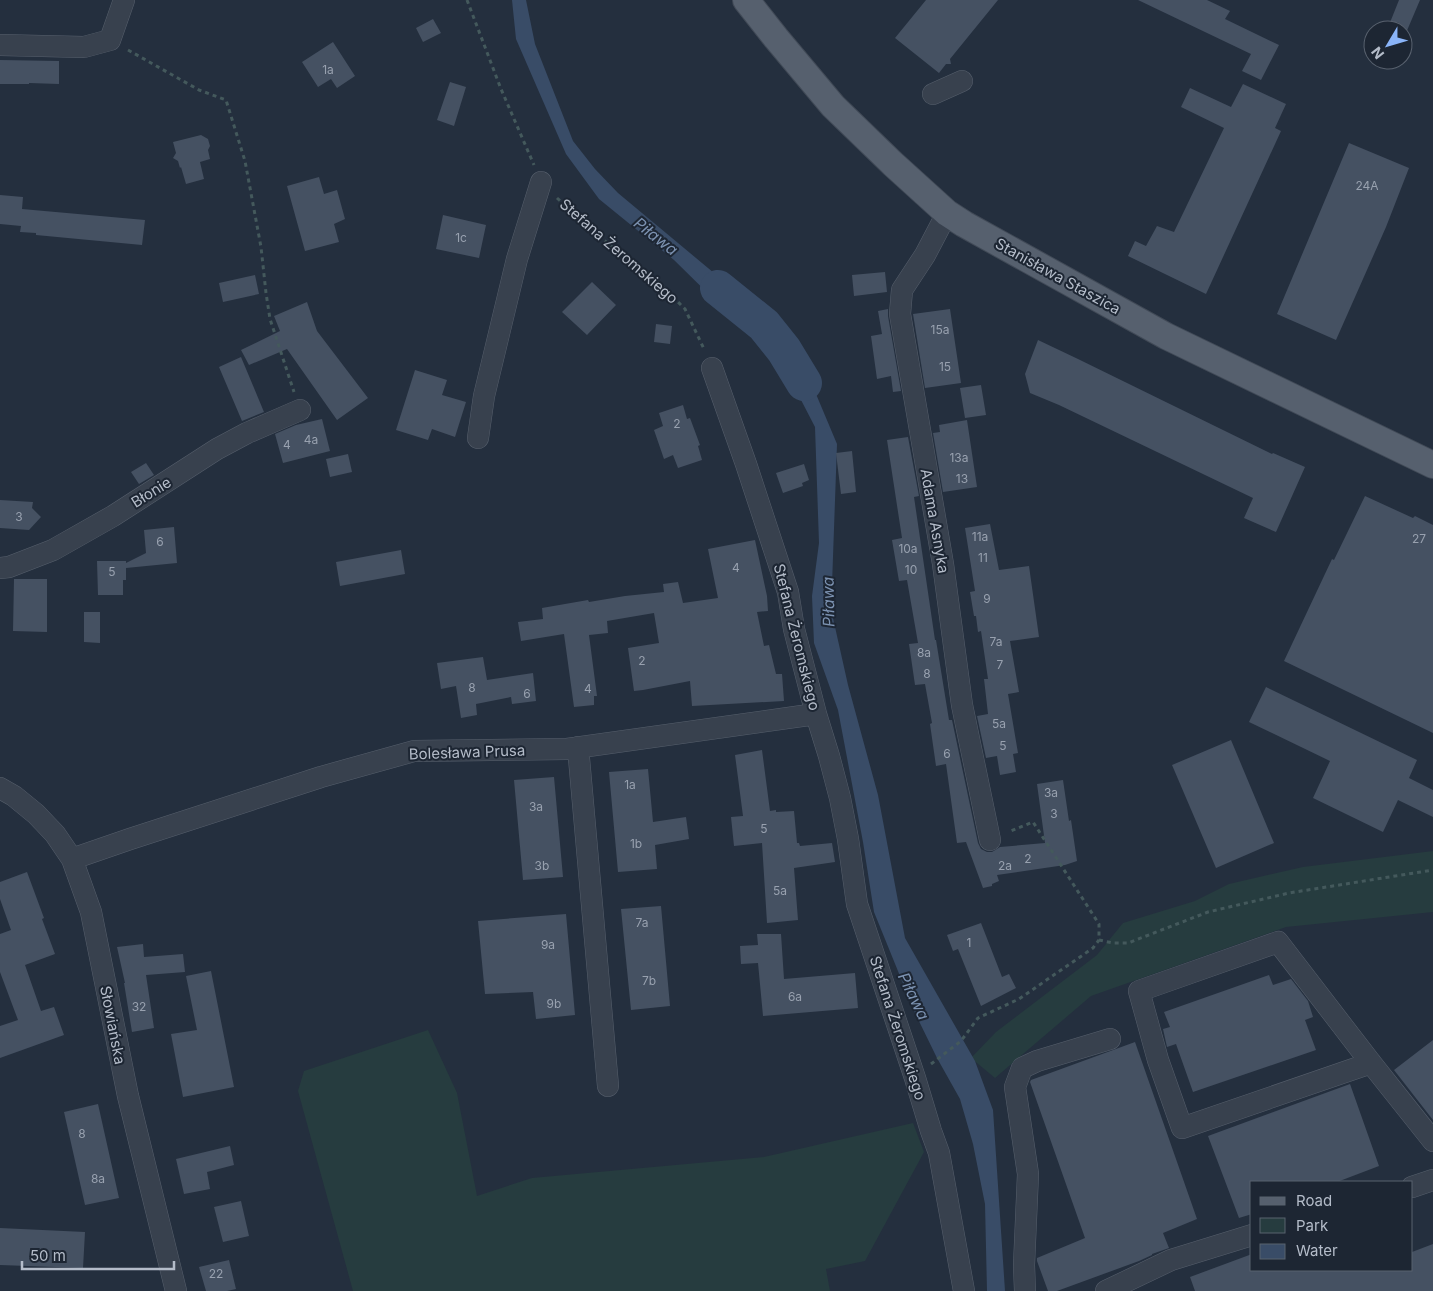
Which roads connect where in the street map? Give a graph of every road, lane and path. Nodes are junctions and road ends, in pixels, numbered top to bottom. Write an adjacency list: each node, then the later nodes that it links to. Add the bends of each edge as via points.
1 (124, 0): 4 (street)
2 (467, 0): 8 (path, Stefana Żeromskiego)
3 (746, 0): 9 (main road, Stanisława Staszica, via 833,106)
4 (110, 40): 5 (street, via 84,47); 11 (path, via 200,90 226,100 245,162 270,319)
5 (0, 44)
6 (962, 80): 7 (street)
7 (933, 94)
8 (541, 182): 10 (path, Stefana Żeromskiego, via 601,238 654,278 685,309); 12 (street, via 513,277 484,396)
9 (947, 213): 13 (main road, Stanisława Staszica, via 1166,336); 18 (street, Adama Asnyka, via 902,290 900,314 943,564 962,705)
10 (712, 368): 15 (street, Stefana Żeromskiego, via 788,592)
11 (300, 410): 14 (street, Błonie, via 247,432 217,449 114,516 53,550)
12 (478, 438)
13 (1433, 465)
14 (0, 568)
15 (816, 714): 16 (street, Bolesława Prusa); 31 (street, Stefana Żeromskiego, via 840,798 857,904 939,1153)
16 (578, 747): 19 (street, Bolesława Prusa, via 414,751 321,777); 25 (street)
17 (0, 788): 19 (street, Słowiańska, via 36,814 55,834)
18 (990, 840): 21 (path, via 1033,822 1099,924)
19 (72, 860): 30 (street, Słowiańska, via 91,912 128,1096)
20 (1433, 870): 21 (path, via 1289,894 1208,912 1128,943)
21 (1099, 940): 23 (path, via 1093,948 1019,999 978,1018 961,1041)
22 (1110, 1039): 32 (street, via 1022,1068 1015,1086 1028,1174)
23 (937, 1058)
24 (1371, 1063): 24 (street, via 1182,1128 1158,1060 1139,991 1278,942); 26 (street)
25 (608, 1086)
26 (1433, 1141)
27 (1433, 1180): 28 (street)
28 (1413, 1187)
29 (1250, 1236): 33 (street, via 1170,1260)
30 (176, 1291)
31 (964, 1291)
32 (1025, 1291)
33 (1106, 1291)

